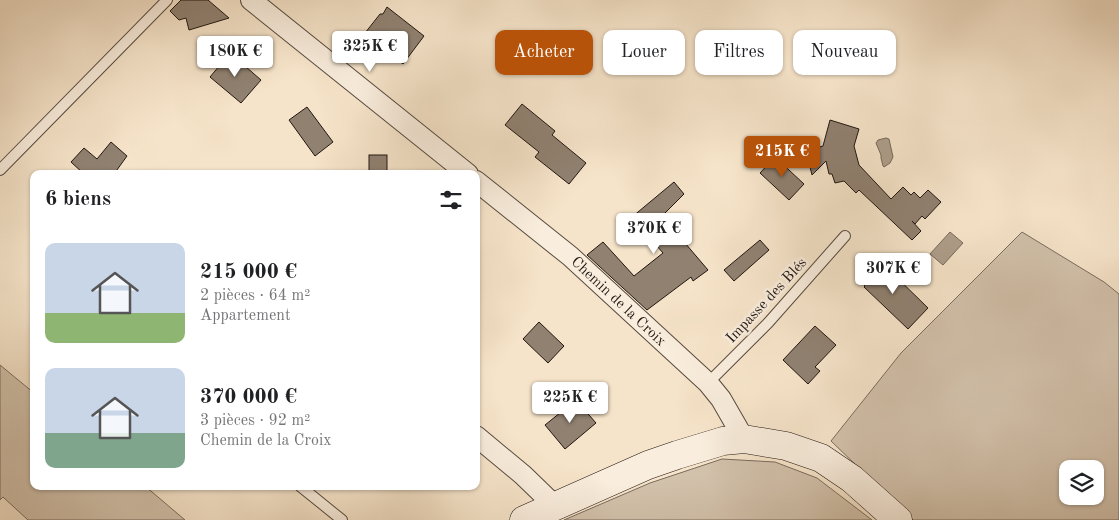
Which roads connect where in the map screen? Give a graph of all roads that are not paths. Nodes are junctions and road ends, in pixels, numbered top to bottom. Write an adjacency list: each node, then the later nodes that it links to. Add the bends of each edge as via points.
1 (167, 0): 3 (lane)
2 (251, 0): 4 (street)
3 (0, 170)
4 (463, 170)
5 (480, 184): 7 (street, Chemin de la Croix, via 570,256)
6 (845, 236): 7 (lane, Impasse des Blés, via 768,323)
7 (708, 383): 9 (street, Chemin de la Croix)
8 (480, 439): 11 (street)
9 (744, 439): 11 (main road, via 723,441 648,464); 14 (main road, via 786,446 821,458 852,479)
10 (305, 490): 12 (lane)
11 (555, 506): 13 (main road)
12 (342, 520)
13 (524, 520)
14 (898, 520)

